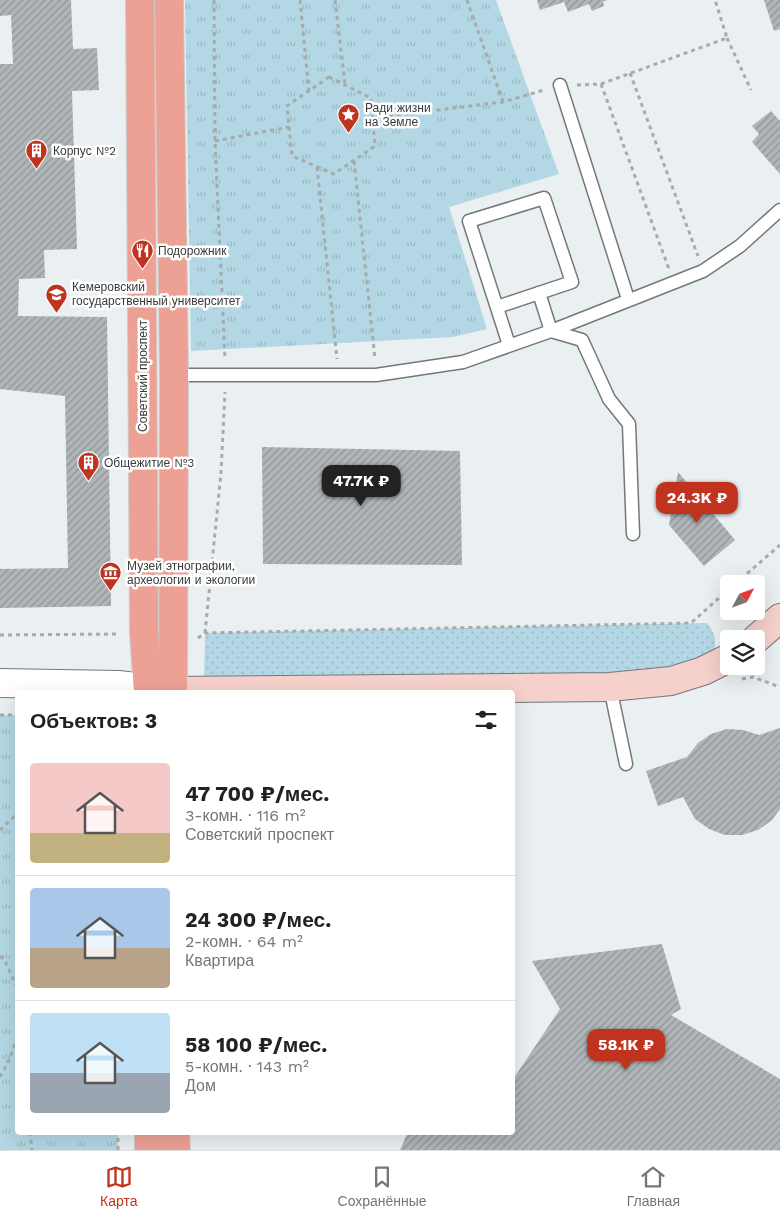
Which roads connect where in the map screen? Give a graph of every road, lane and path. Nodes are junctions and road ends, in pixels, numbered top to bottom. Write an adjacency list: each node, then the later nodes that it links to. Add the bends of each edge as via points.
1 (140, 0): 43 (main road, Советский проспект, via 144,631)
2 (169, 0): 29 (main road)
3 (214, 0): 18 (path)
4 (300, 0): 14 (path)
5 (335, 0): 10 (path)
6 (467, 0): 15 (path)
7 (714, 0): 8 (path)
8 (727, 38): 9 (path); 13 (path)
9 (630, 73): 11 (path); 22 (path)
10 (345, 84): 14 (path, via 329,77); 16 (path, via 371,98)
11 (601, 84): 12 (path); 23 (path)
12 (560, 85): 15 (path); 25 (lane)
13 (751, 90)
14 (309, 91): 17 (path, via 288,106)
15 (503, 102): 16 (path)
16 (373, 118): 19 (path, via 375,146)
17 (289, 127): 18 (path); 20 (path, via 292,156)
18 (215, 141): 30 (path)
19 (354, 161): 20 (path, via 334,174); 32 (path)
20 (317, 167): 31 (path)
21 (780, 210): 22 (lane, via 740,246)
22 (703, 271): 23 (lane)
23 (674, 282): 25 (lane)
24 (539, 293): 26 (lane); 26 (lane, via 572,282 544,198 469,221); 27 (lane)
25 (628, 299): 27 (lane)
26 (497, 307): 28 (lane)
27 (551, 331): 28 (lane); 33 (lane, via 582,340 609,399 629,424)
28 (509, 345): 32 (lane, via 463,362)
29 (174, 375): 30 (lane); 44 (main road)
30 (226, 375): 31 (lane); 36 (path, via 221,473 205,633 691,623)
31 (339, 375): 32 (lane)
32 (376, 375)
33 (633, 534)
34 (780, 544): 35 (path)
35 (745, 575)
36 (720, 597)
37 (121, 634): 38 (path)
38 (0, 635)
39 (720, 662): 41 (main road, via 671,681)
40 (0, 683): 42 (street, via 118,684)
41 (610, 687): 45 (main road); 48 (lane)
42 (154, 690)
43 (160, 690)
44 (160, 690)
45 (272, 690)
46 (0, 715): 47 (path)
47 (15, 715)
48 (626, 764)
49 (15, 816): 50 (path)
50 (0, 830)
51 (0, 956): 52 (path)
52 (15, 983)
53 (15, 1044): 54 (path)
54 (0, 1077)
55 (30, 1135): 59 (path)
56 (118, 1135): 60 (path)
57 (149, 1135): 61 (main road)
58 (176, 1135): 62 (main road)
59 (32, 1150)
60 (118, 1150)
61 (149, 1150)
62 (176, 1150)

